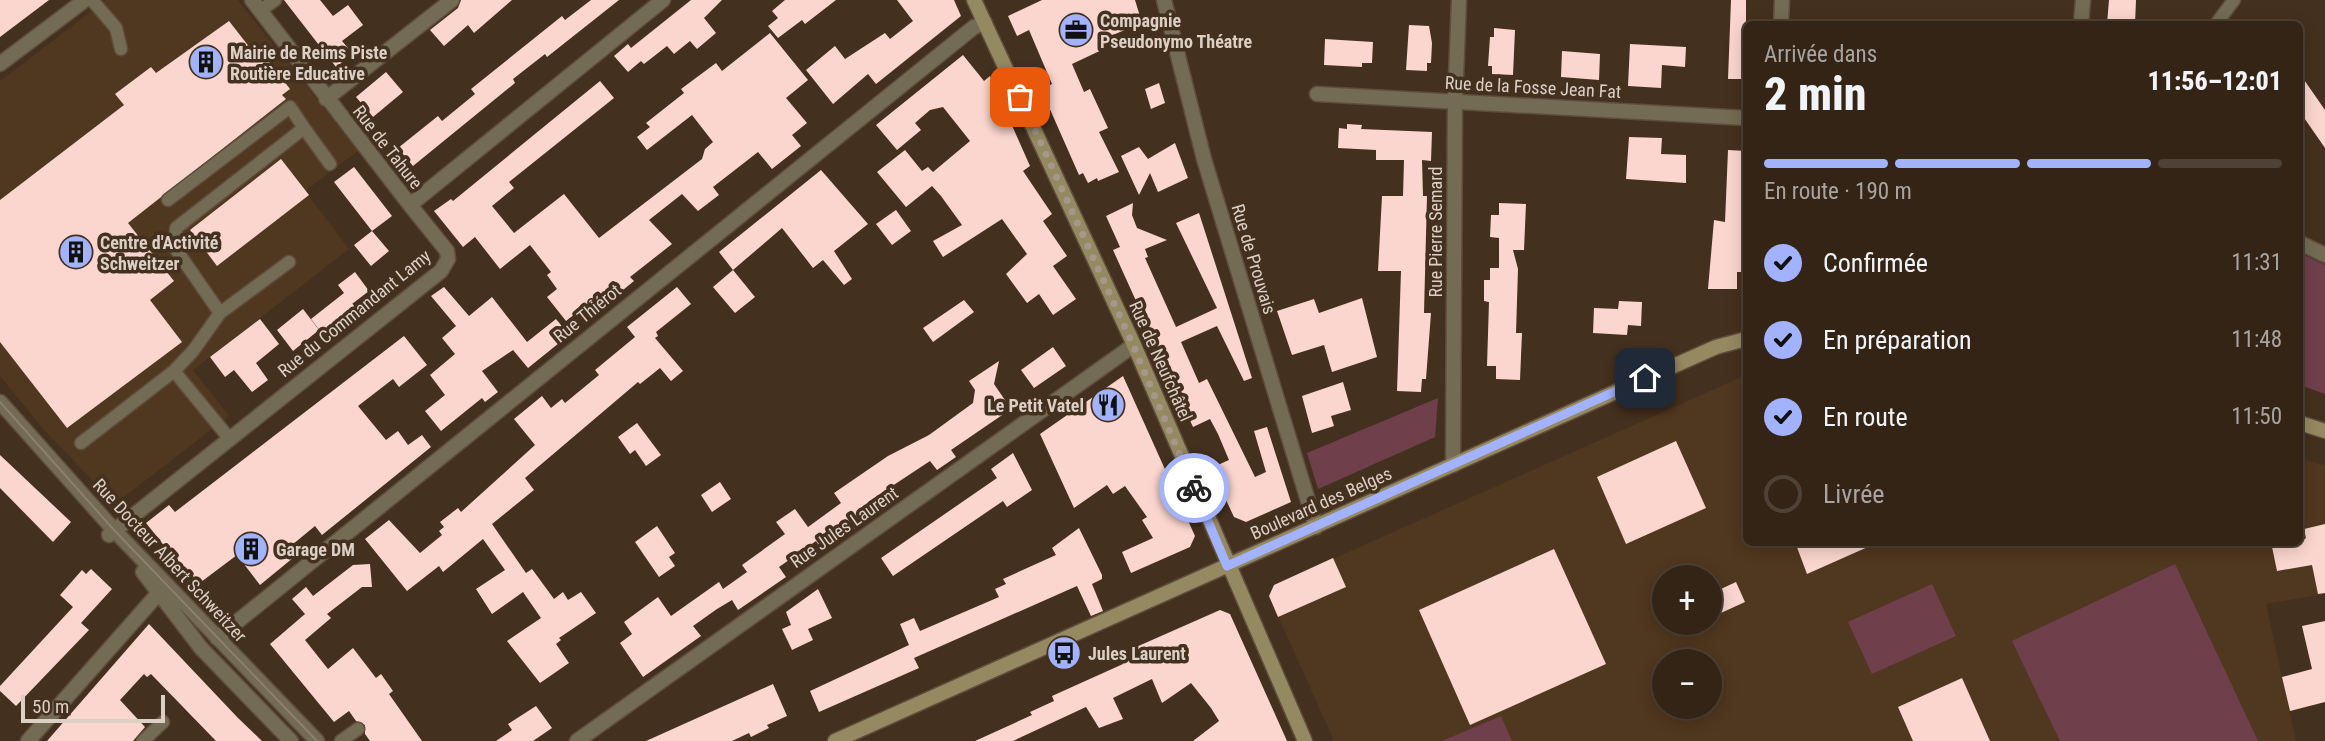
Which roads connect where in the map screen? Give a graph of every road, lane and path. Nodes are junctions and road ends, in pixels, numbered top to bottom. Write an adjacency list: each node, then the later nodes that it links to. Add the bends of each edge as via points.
1 (92, 0): 17 (lane, via 116,28)
2 (275, 0): 12 (lane, Rue de Tahure)
3 (452, 0): 20 (street)
4 (663, 0): 26 (street)
5 (974, 0): 16 (main road, Rue de Neufchâtel)
6 (1164, 0): 41 (street, Rue de Prouvais, via 1204,159)
7 (1459, 0): 21 (street, Rue Pierre Semard)
8 (1782, 0): 13 (street)
9 (2082, 0): 14 (street)
10 (2234, 0): 15 (lane)
11 (79, 2): 18 (street)
12 (256, 6): 20 (street, Rue de Tahure)
13 (1781, 21)
14 (2081, 21)
15 (2218, 21)
16 (985, 23): 32 (main road, Rue de Neufchâtel); 45 (street, Rue Thiérot, via 952,44)
17 (121, 49)
18 (0, 64)
19 (1317, 94): 21 (street, Rue de la Fosse Jean Fat)
20 (326, 99): 26 (street, Rue de Tahure)
21 (1455, 102): 22 (street, Rue de la Fosse Jean Fat); 40 (street, Rue Pierre Semard)
22 (1743, 118)
23 (304, 128): 24 (lane); 25 (lane, via 290,107); 30 (lane, via 176,228 175,248)
24 (330, 164)
25 (168, 200)
26 (411, 205): 38 (street, Rue du Commandant Lamy, via 447,251 448,259 440,271)
27 (2303, 244): 28 (street)
28 (2325, 255)
29 (289, 262): 30 (lane)
30 (220, 313): 33 (lane)
31 (1743, 340): 40 (main road, Boulevard des Belges, via 1716,347)
32 (1133, 345): 43 (main road, Rue de Neufchâtel); 54 (street, Rue Jules Laurent)
33 (174, 371): 38 (lane); 39 (lane)
34 (0, 402): 42 (street, Rue Docteur Albert Schweitzer)
35 (0, 416): 42 (street, Rue Docteur Albert Schweitzer)
36 (2303, 424): 37 (main road)
37 (2325, 431)
38 (229, 438): 42 (street, Rue du Commandant Lamy)
39 (81, 443)
40 (1453, 465): 41 (main road, Boulevard des Belges)
41 (1316, 527): 43 (main road, Boulevard des Belges)
42 (111, 533): 44 (street, Rue Docteur Albert Schweitzer)
43 (1227, 566): 48 (main road, Boulevard des Belges); 55 (main road, Rue de Neufchâtel)
44 (162, 589): 45 (street, Rue Docteur Albert Schweitzer); 49 (street); 51 (street, Rue Docteur Albert Schweitzer, via 201,648)
45 (217, 638): 52 (street, Rue Docteur Albert Schweitzer)
46 (163, 722): 50 (lane)
47 (358, 729): 53 (lane)
48 (838, 740)
49 (29, 741)
50 (142, 741)
51 (291, 741)
52 (317, 741)
53 (341, 741)
54 (577, 741)
55 (1305, 741)

